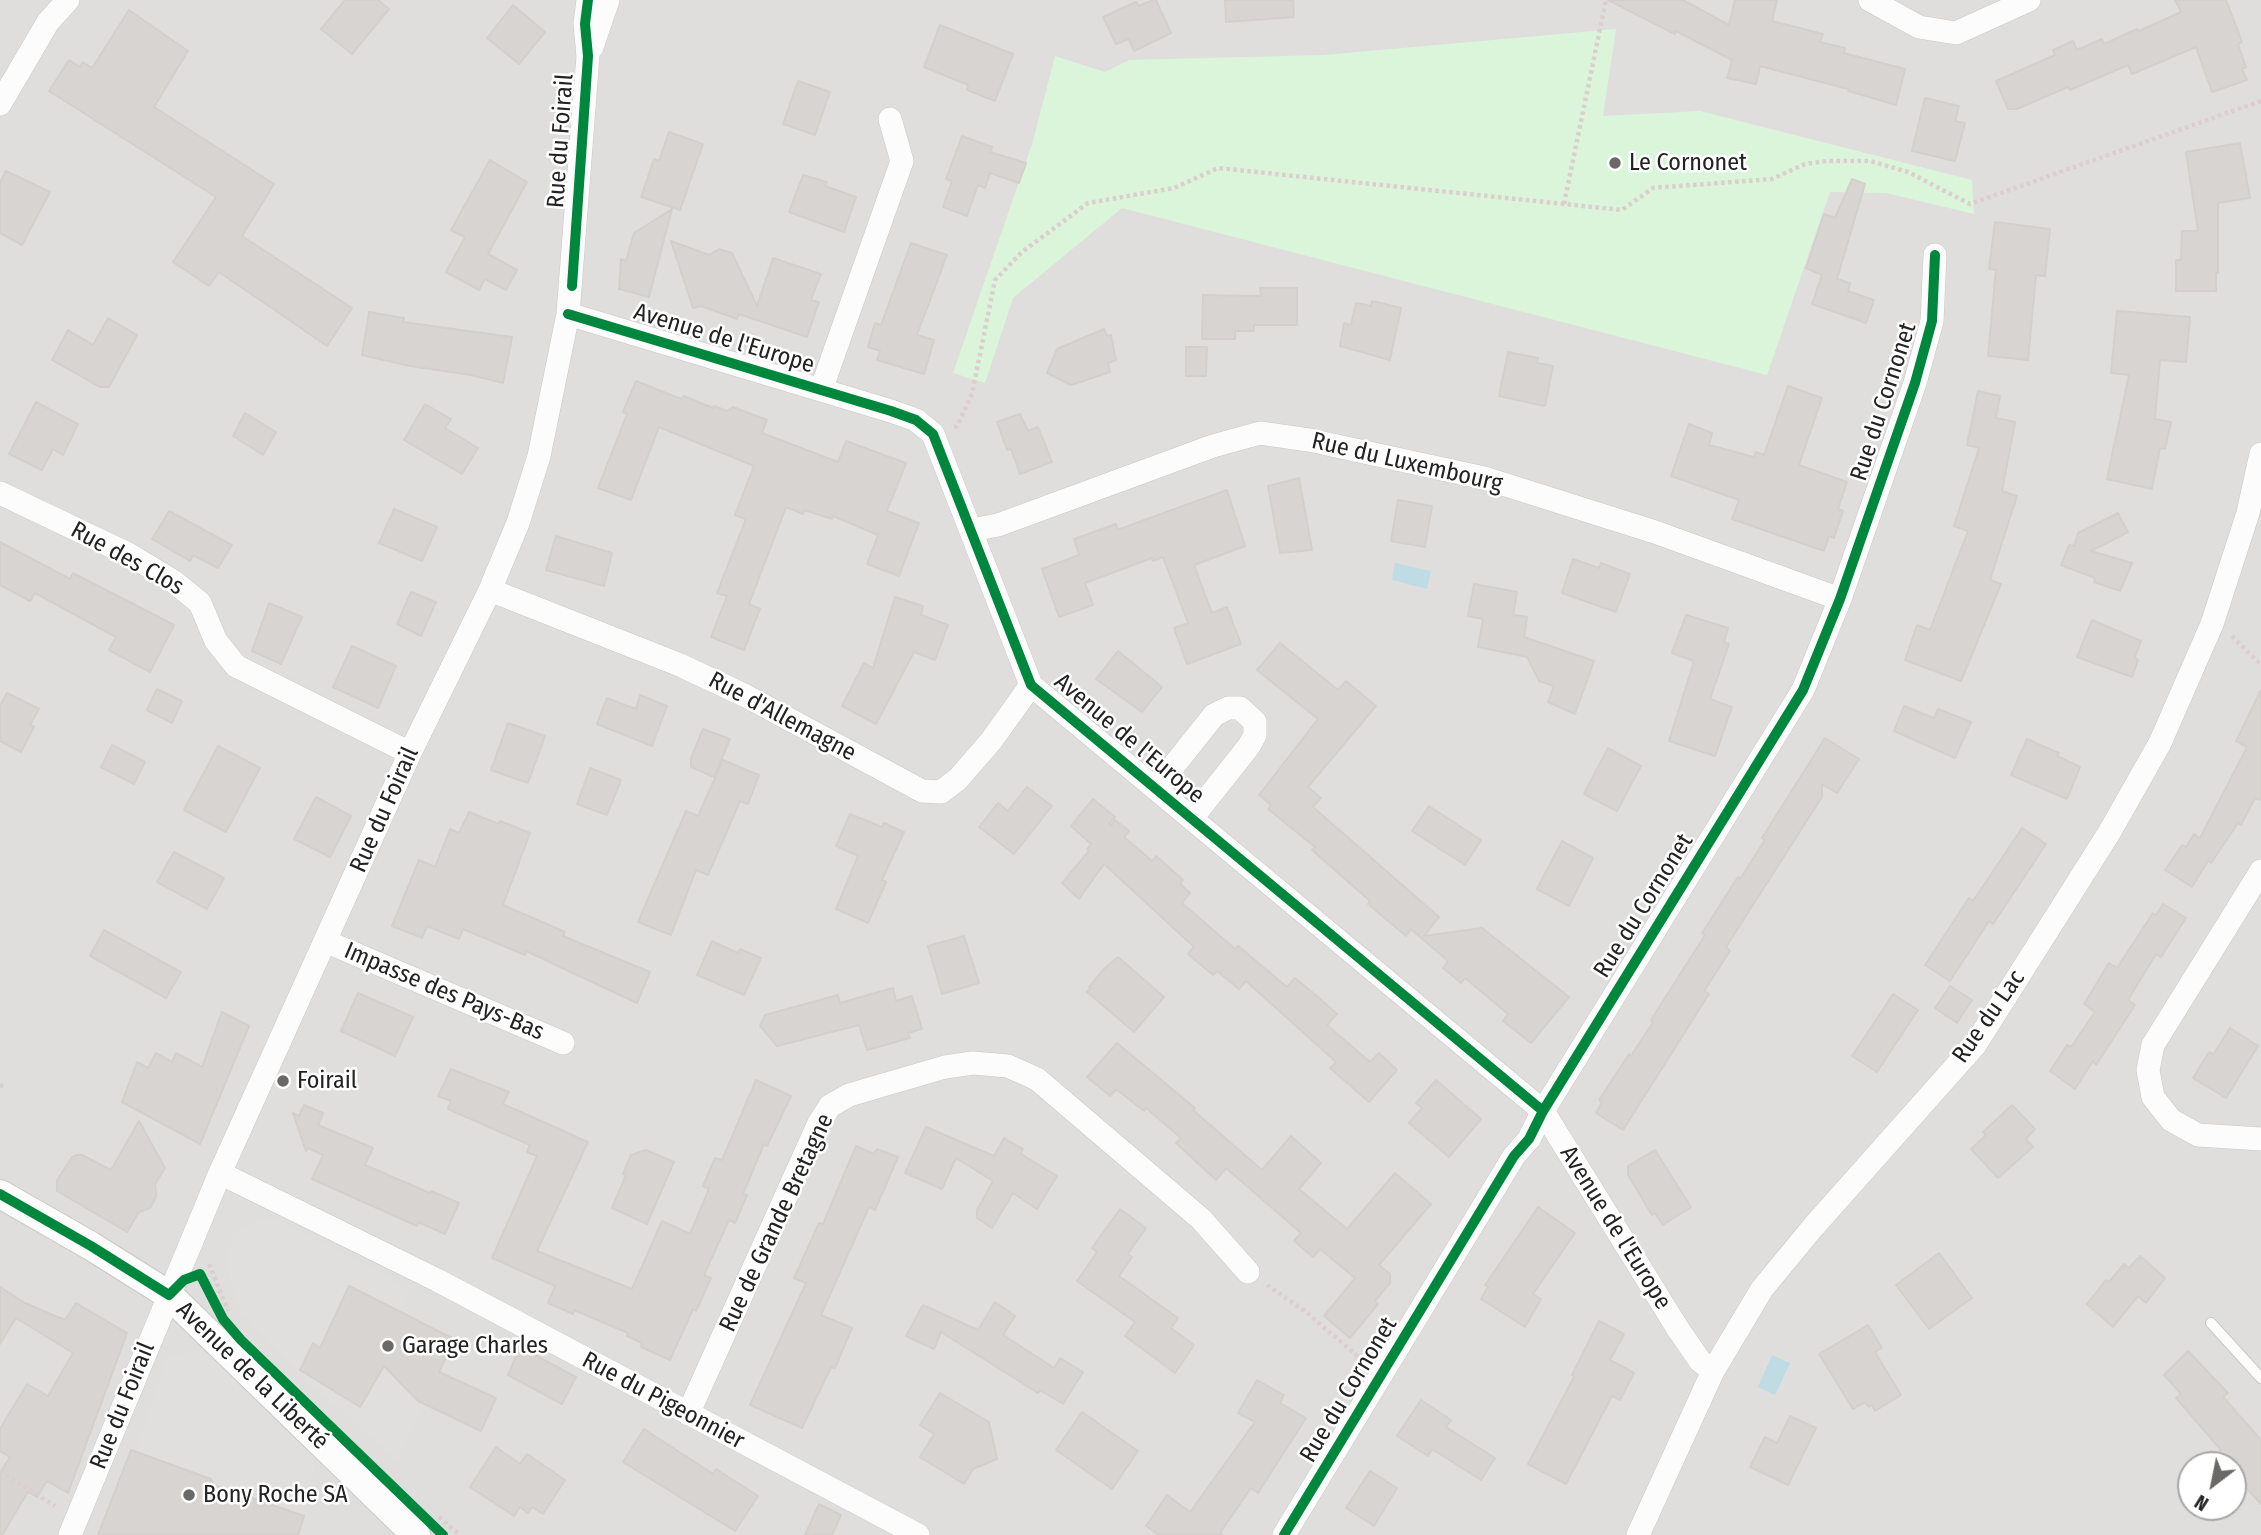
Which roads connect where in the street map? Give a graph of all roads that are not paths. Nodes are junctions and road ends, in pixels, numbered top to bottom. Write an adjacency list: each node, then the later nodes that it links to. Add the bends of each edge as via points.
1 (68, 0): 7 (street, via 48,22)
2 (587, 0): 6 (street, Rue du Foirail)
3 (608, 0): 6 (street, Rue du Foirail)
4 (1870, 0): 5 (street, via 1919,27 1956,33)
5 (2029, 0)
6 (589, 56): 10 (street, Rue du Foirail)
7 (0, 104)
8 (890, 120): 11 (street, via 902,161)
9 (1935, 255): 16 (street, Rue du Cornonet, via 1932,321 1919,370)
10 (568, 314): 11 (street, Avenue de l'Europe); 15 (street, Rue du Foirail, via 540,456)
11 (821, 390): 14 (street, Avenue de l'Europe, via 916,420 933,434)
12 (2261, 454): 31 (street, Rue du Lac, via 2248,513 2212,624 2153,754 2109,833 1975,1045 1762,1289)
13 (0, 493): 18 (street, Rue des Clos, via 173,580 200,603 216,641 236,666)
14 (972, 530): 16 (street, Rue du Luxembourg, via 998,525 1213,446 1261,433 1484,478); 17 (street, Avenue de l'Europe)
15 (491, 590): 17 (street, Rue d'Allemagne, via 680,664 922,791 941,792 958,779); 18 (street, Rue du Foirail)
16 (1840, 599): 24 (street, Rue du Cornonet, via 1803,690)
17 (1031, 685): 19 (street, Avenue de l'Europe)
18 (410, 753): 22 (street, Rue du Foirail)
19 (1156, 788): 20 (street, Avenue de l'Europe); 20 (street, Avenue de l'Europe, via 1214,715 1240,708 1255,722 1255,735)
20 (1192, 818): 24 (street, Avenue de l'Europe)
21 (2261, 871): 25 (street, via 2153,1045 2148,1070 2153,1097 2171,1120 2198,1135)
22 (325, 941): 23 (street, Impasse des Pays-Bas); 26 (street, Rue du Foirail)
23 (563, 1043)
24 (1543, 1111): 31 (street, Avenue de l'Europe, via 1678,1329); 37 (street, Rue du Cornonet)
25 (2261, 1139)
26 (220, 1173): 29 (street, Rue du Foirail); 33 (street, Rue du Pigeonnier, via 437,1280)
27 (0, 1194): 29 (street, Avenue de la Liberté)
28 (1248, 1272): 33 (street, Rue de Grande Bretagne, via 1201,1219 1037,1079 1008,1066 973,1063 945,1067 849,1095 831,1106 819,1123)
29 (169, 1295): 34 (street, Rue du Foirail); 35 (street, Avenue de la Liberté)
30 (2211, 1323): 32 (lane)
31 (1713, 1371): 38 (street, Rue du Lac)
32 (2261, 1378)
33 (688, 1415): 36 (street, Rue du Pigeonnier)
34 (74, 1527)
35 (421, 1527)
36 (918, 1535)
37 (1284, 1535)
38 (1638, 1535)

